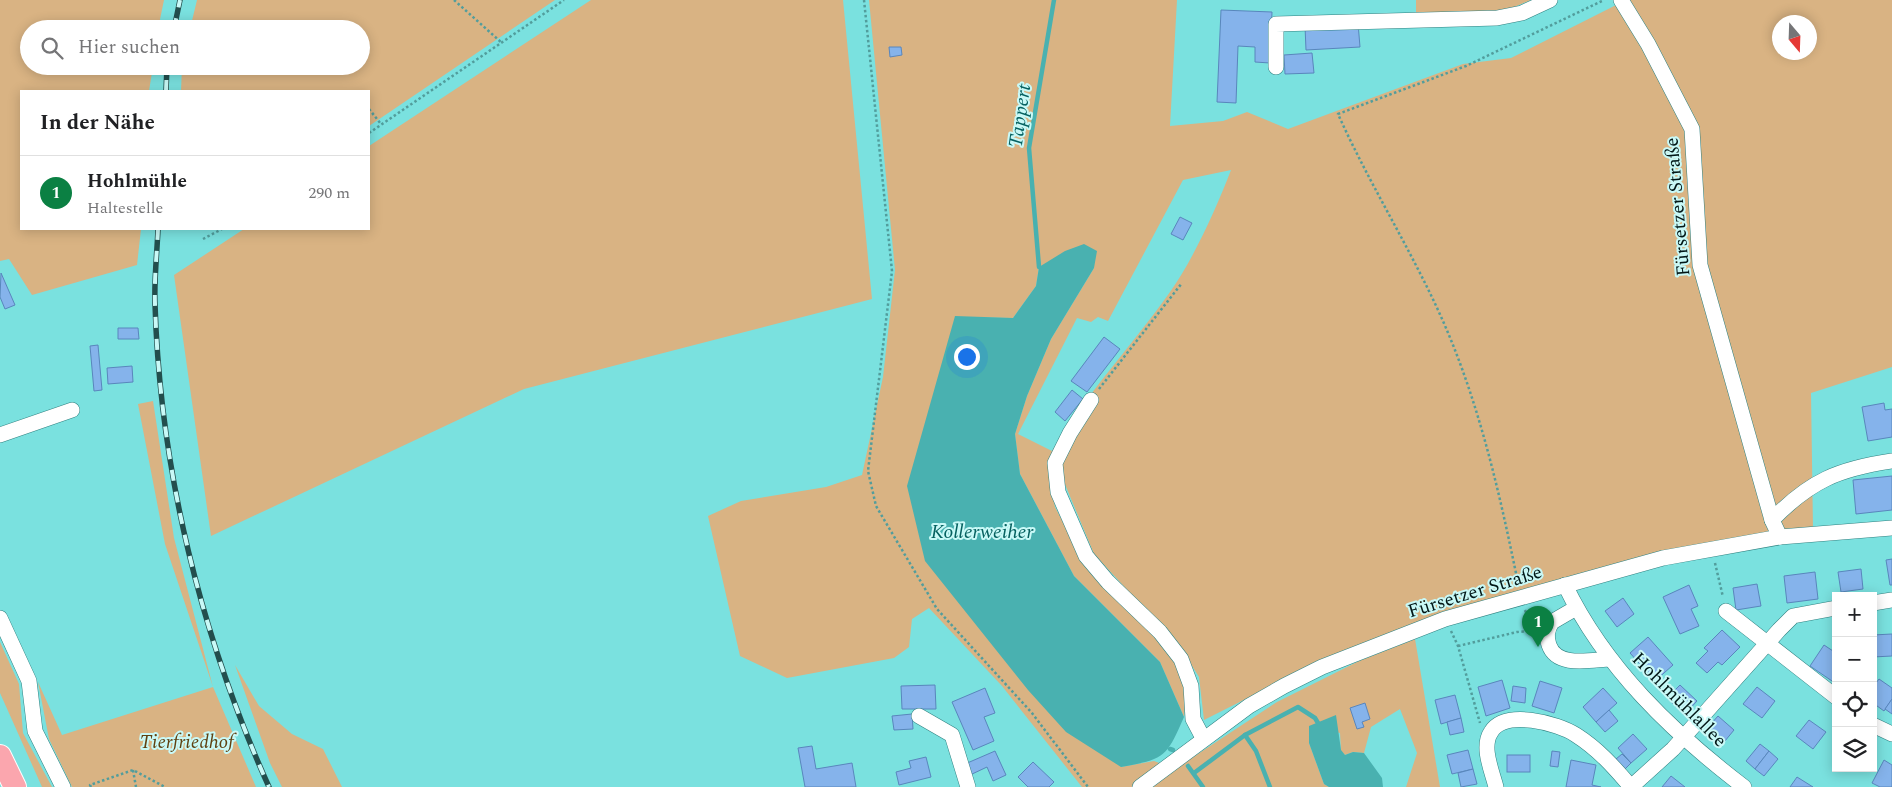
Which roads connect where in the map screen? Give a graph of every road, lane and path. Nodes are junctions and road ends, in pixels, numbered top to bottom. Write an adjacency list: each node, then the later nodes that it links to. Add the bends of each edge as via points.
1 (454, 0): 7 (path)
2 (564, 0): 7 (path)
3 (864, 0): 52 (path, via 892,271 868,471 876,506 937,609 1032,713)
4 (1550, 0): 8 (street, via 1522,13 1497,18 1276,24)
5 (1604, 0): 24 (path, via 1466,66 1338,114 1439,312 1476,408 1504,512)
6 (1621, 0): 19 (street, Fürsetzer Straße, via 1692,129 1700,266)
7 (502, 43): 10 (path)
8 (1276, 67)
9 (370, 110): 10 (path)
10 (381, 124): 11 (path)
11 (370, 132)
12 (220, 230): 13 (path)
13 (203, 240)
14 (1182, 283): 15 (path)
15 (1091, 400): 42 (street, via 1055,464 1058,492 1086,556 1160,632 1181,659 1191,686 1192,719)
16 (72, 410): 17 (street)
17 (0, 435)
18 (1892, 461): 19 (street, via 1863,465 1818,481)
19 (1772, 520): 21 (street, Fürsetzer Straße)
20 (1892, 528): 21 (street, Fürsetzer Straße)
21 (1780, 537): 22 (street, Fürsetzer Straße)
22 (1712, 550): 23 (street, Fürsetzer Straße, via 1663,558); 29 (path)
23 (1565, 585): 24 (street, Fürsetzer Straße); 27 (street, Hohlmühlallee)
24 (1521, 597): 31 (street, Fürsetzer Straße); 32 (path)
25 (1892, 600): 26 (street)
26 (1877, 602)
27 (1576, 608): 36 (street, Hohlmühlallee); 36 (street, Hohlmühlallee, via 1552,622 1547,638 1550,648 1558,657 1568,661)
28 (1832, 609): 34 (street, via 1794,616)
29 (1726, 611): 34 (street)
30 (0, 618): 47 (street, via 28,681 34,731)
31 (1445, 619): 35 (path); 42 (street, Fürsetzer Straße, via 1322,667 1248,706)
32 (1532, 631): 33 (path); 35 (path)
33 (1534, 639)
34 (1768, 643): 37 (street); 43 (street)
35 (1458, 646): 40 (path, via 1477,721)
36 (1610, 659): 43 (street, Hohlmühlallee)
37 (1832, 694)
38 (919, 716): 51 (street, via 952,735)
39 (1877, 726): 41 (street)
40 (1490, 732): 54 (street, via 1487,748); 55 (street, via 1499,723 1515,720 1553,724 1574,733 1607,758)
41 (1892, 734)
42 (1203, 738): 53 (street, Fürsetzer Straße)
43 (1683, 738): 55 (street); 56 (street, Hohlmühlallee)
44 (0, 756): 46 (highway)
45 (133, 770): 48 (path); 49 (path); 50 (path)
46 (14, 787)
47 (63, 787)
48 (91, 787)
49 (136, 787)
50 (165, 787)
51 (968, 787)
52 (1088, 787)
53 (1140, 787)
54 (1496, 787)
55 (1631, 787)
56 (1744, 787)

